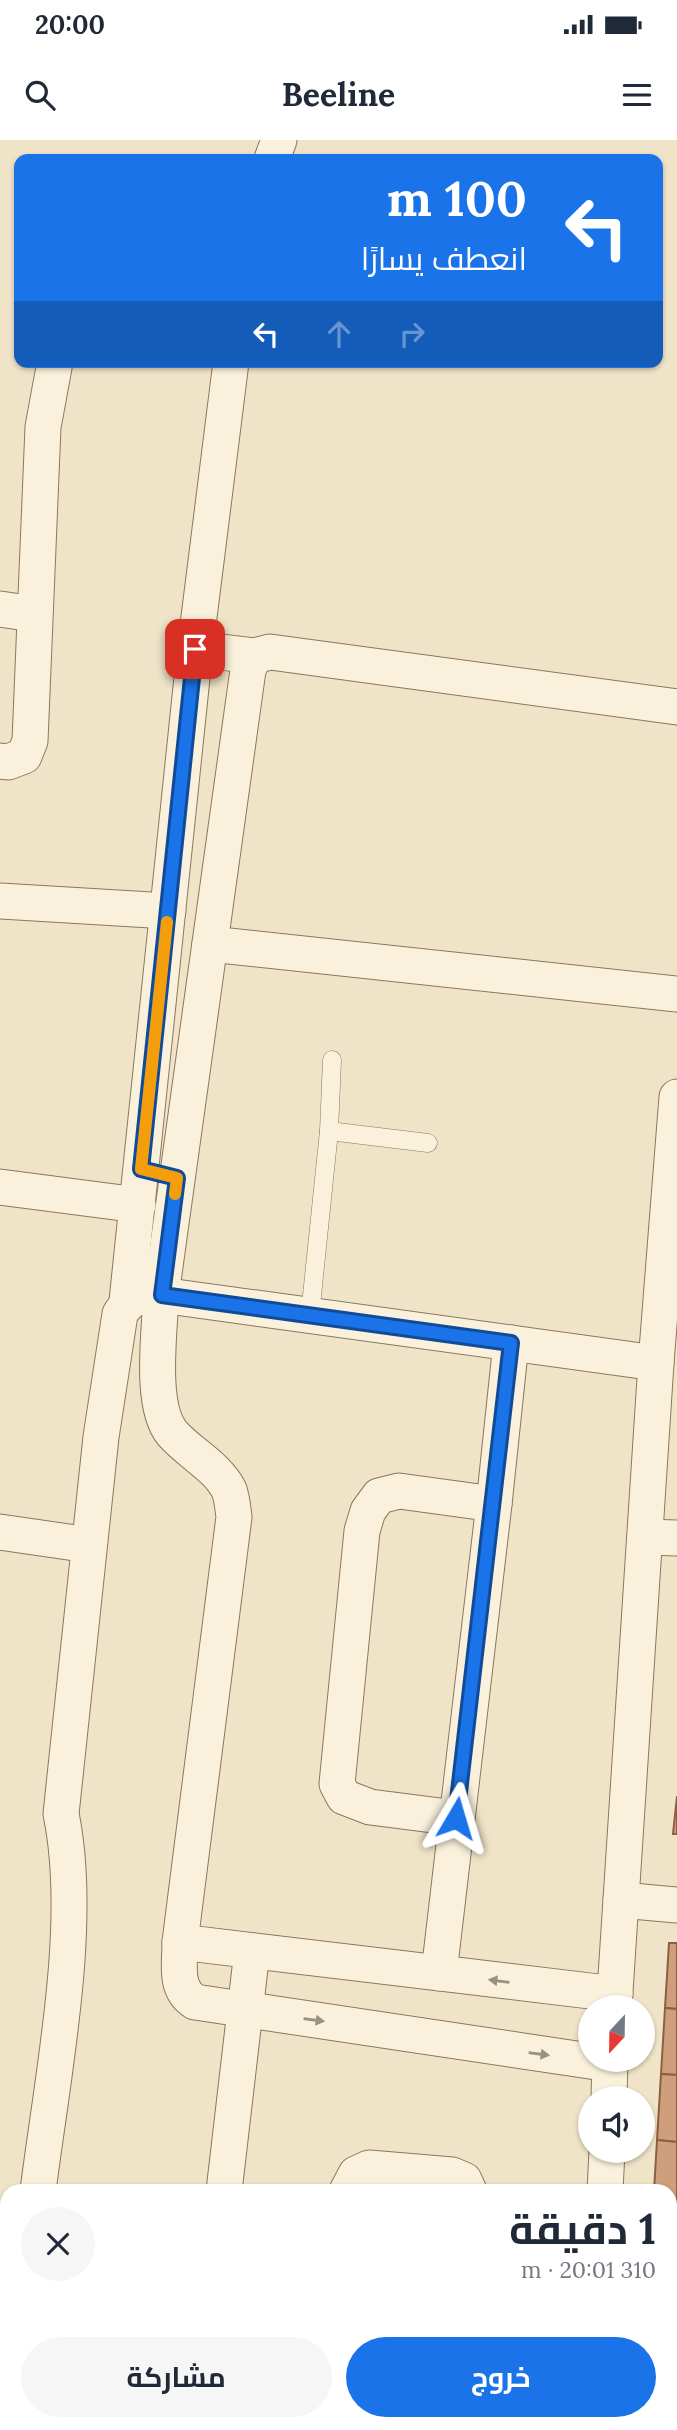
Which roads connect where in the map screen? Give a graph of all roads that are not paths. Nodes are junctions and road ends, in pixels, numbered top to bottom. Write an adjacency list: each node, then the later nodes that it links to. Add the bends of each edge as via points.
1 (54, 368): 4 (street, via 43,427)
2 (230, 368): 5 (street)
3 (0, 609): 4 (street)
4 (34, 614): 8 (street, via 30,741 24,756)
5 (195, 649): 6 (street); 10 (street)
6 (254, 656): 7 (street, via 270,652); 11 (street, via 248,670)
7 (677, 707)
8 (0, 761)
9 (0, 901): 10 (street)
10 (168, 911): 18 (street)
11 (210, 944): 12 (street); 19 (street)
12 (677, 992): 13 (street)
13 (677, 1019)
14 (332, 1060): 16 (lane)
15 (677, 1097): 26 (street)
16 (329, 1131): 17 (lane); 24 (lane)
17 (428, 1143)
18 (141, 1169): 19 (street); 21 (street)
19 (177, 1178): 22 (street)
20 (0, 1187): 21 (street)
21 (138, 1205): 23 (street)
22 (162, 1295): 23 (street); 24 (street); 34 (street, via 158,1387 162,1408 170,1431 212,1468 229,1490 234,1517)
23 (128, 1301): 30 (street, via 120,1314)
24 (310, 1315): 25 (street)
25 (511, 1343): 26 (street); 27 (street)
26 (656, 1363): 29 (street)
27 (494, 1504): 31 (street); 31 (street, via 399,1492 379,1496 362,1531 337,1784 344,1797 370,1807)
28 (0, 1532): 30 (street)
29 (661, 1537): 32 (street)
30 (89, 1545): 42 (street, via 61,1814 70,1876 64,1984)
31 (456, 1818): 36 (street)
32 (621, 1899): 33 (street); 38 (street)
33 (677, 1905)
34 (180, 1942): 35 (street); 39 (street, via 180,1986 185,1996)
35 (252, 1951): 36 (street); 39 (street)
36 (439, 1973): 37 (street, one-way to 36)
37 (578, 1995)
38 (615, 1995)
39 (246, 2011): 40 (street, one-way to 40); 43 (street)
40 (578, 2058)
41 (606, 2163): 46 (street)
42 (39, 2184)
43 (225, 2184)
44 (351, 2184): 45 (street, via 356,2174 369,2168 453,2175)
45 (466, 2184)
46 (605, 2184)

